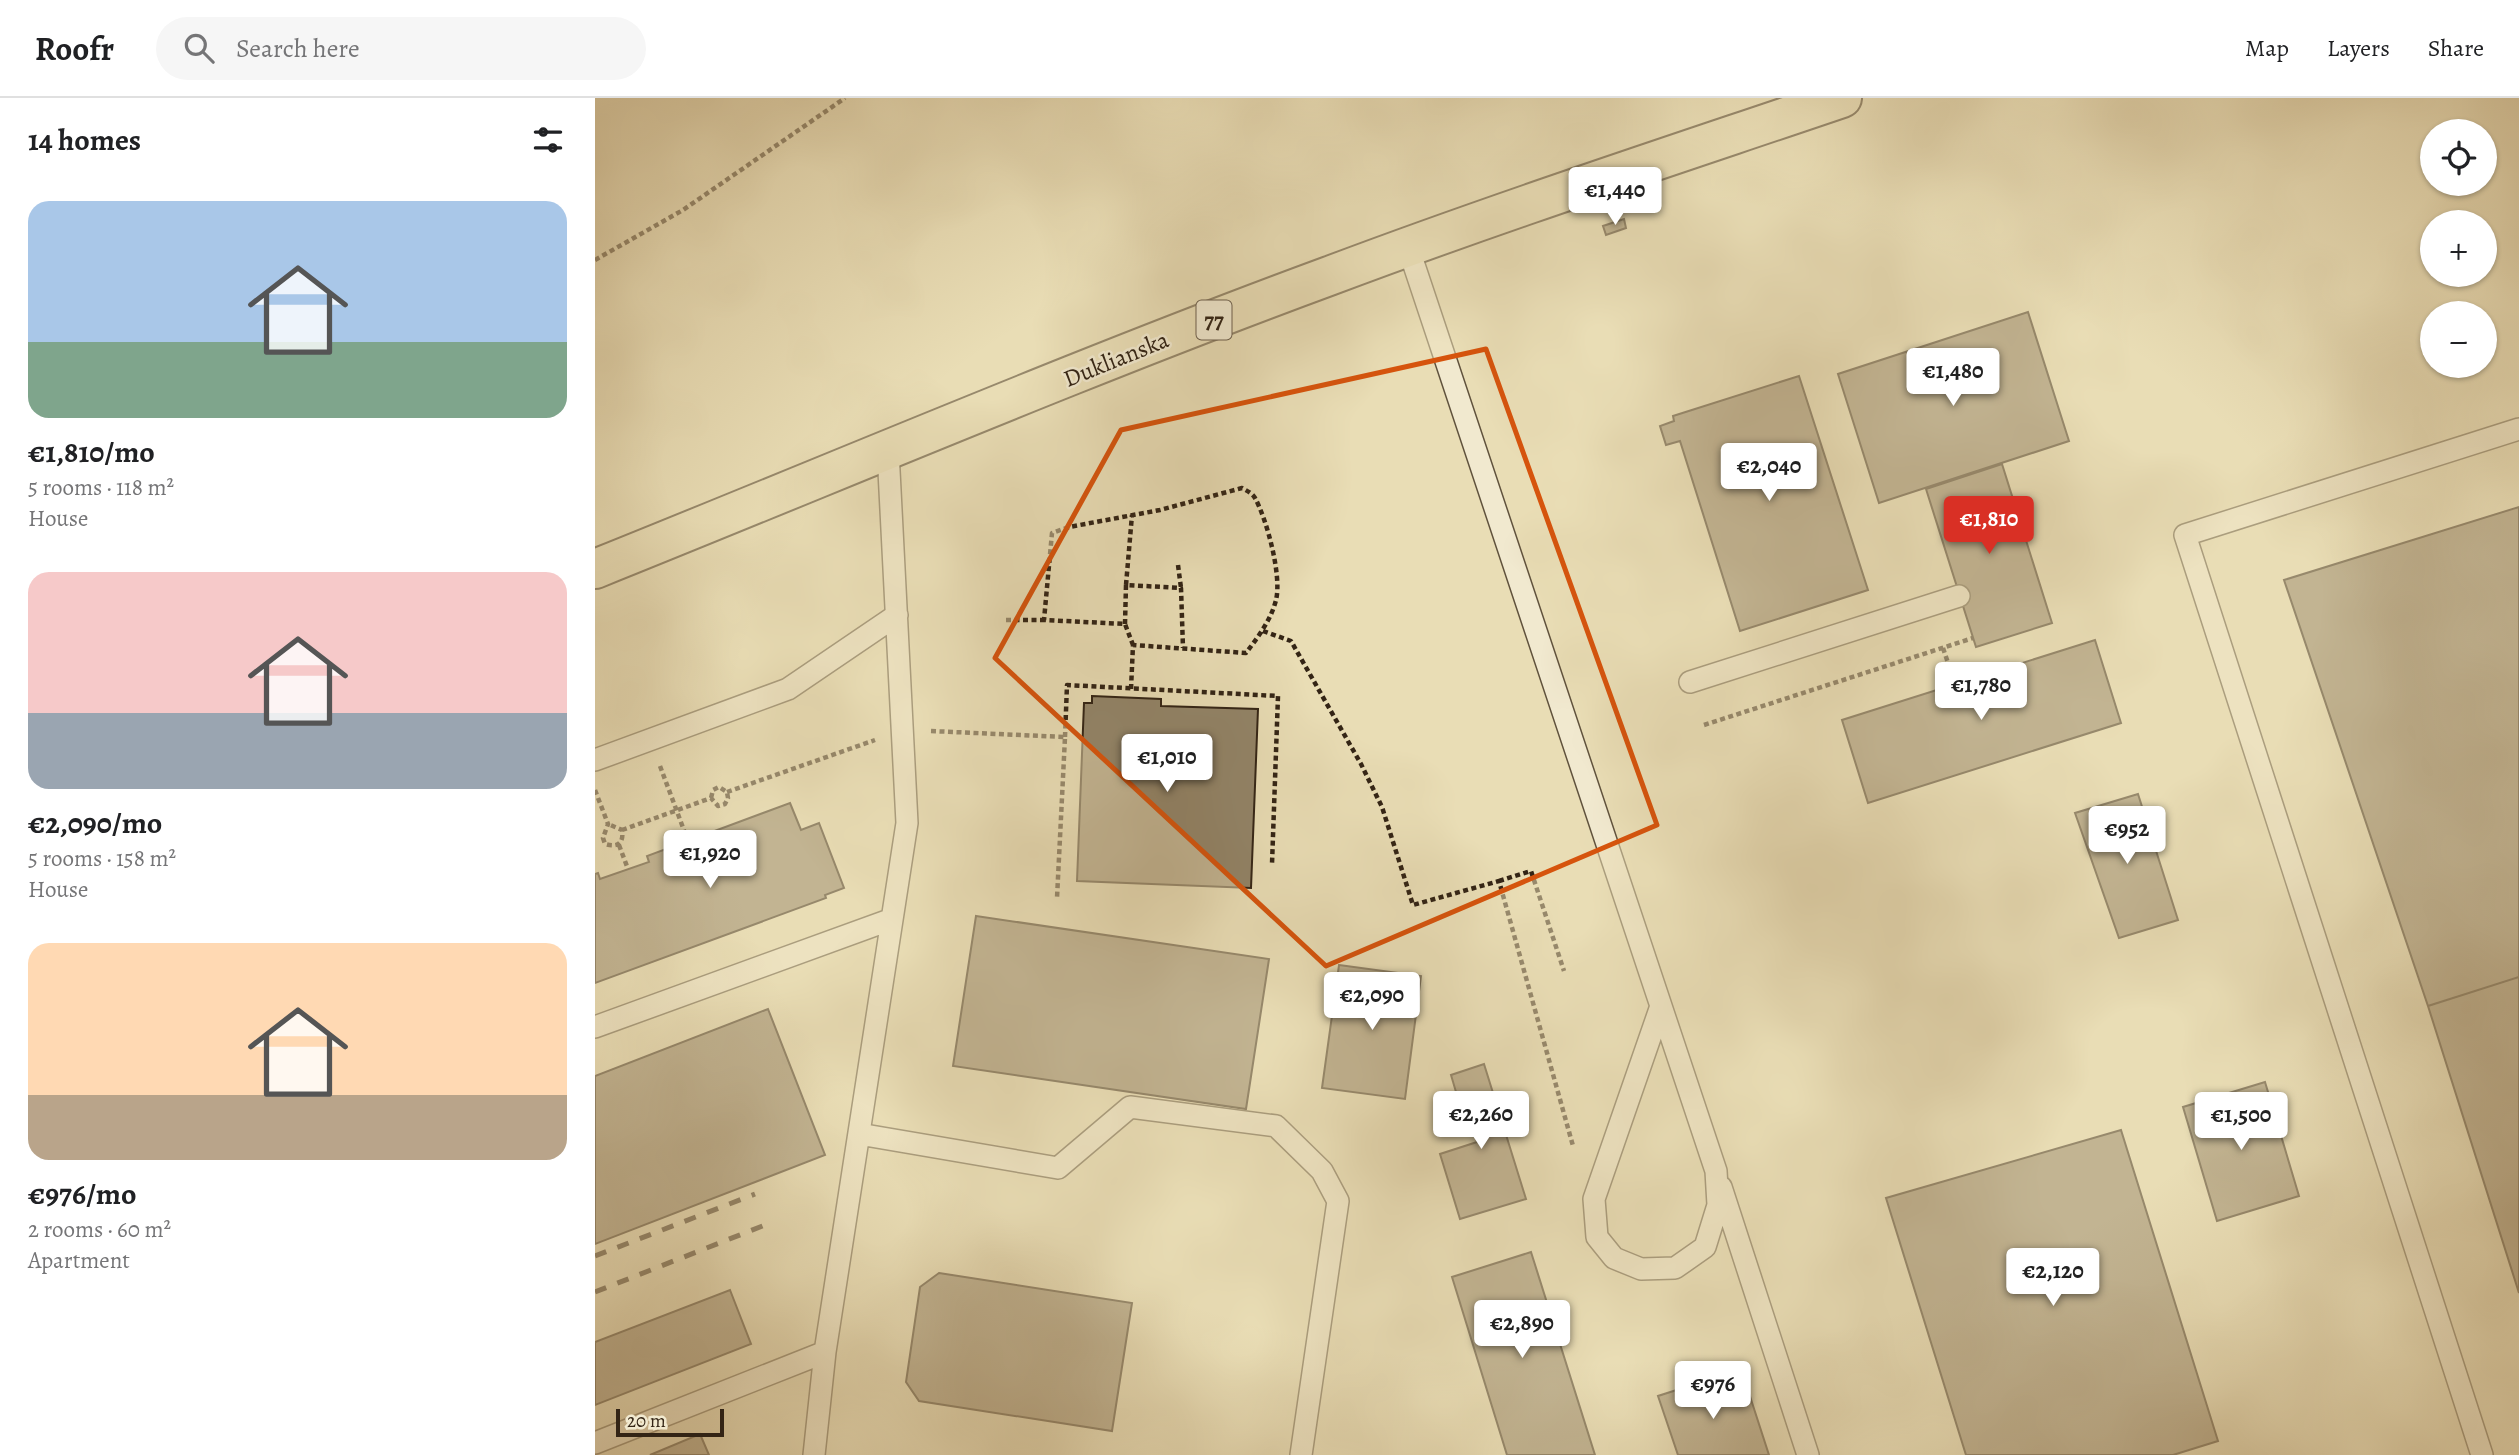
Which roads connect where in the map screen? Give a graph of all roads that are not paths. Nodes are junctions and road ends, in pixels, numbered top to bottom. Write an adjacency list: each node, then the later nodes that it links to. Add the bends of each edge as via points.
1 (1842, 98): 2 (main road, Duklianska / 77)
2 (1408, 247): 4 (main road, Duklianska / 77); 11 (lane)
3 (2519, 429): 20 (lane, via 2185,535)
4 (888, 451): 5 (main road, Duklianska / 77); 7 (lane)
5 (595, 569)
6 (1959, 596): 8 (lane)
7 (897, 615): 9 (lane, via 788,689); 10 (lane, via 907,823)
8 (1690, 682)
9 (595, 760)
10 (892, 919): 12 (lane); 13 (lane)
11 (1661, 1006): 14 (lane); 14 (lane, via 1594,1199 1597,1237 1614,1258 1641,1269 1675,1268 1705,1247 1718,1205)
12 (595, 1027)
13 (859, 1134): 15 (lane); 18 (lane, via 1058,1168 1130,1107 1276,1126 1322,1171 1338,1201)
14 (1716, 1171): 19 (lane)
15 (825, 1352): 16 (lane); 17 (lane)
16 (595, 1443)
17 (814, 1455)
18 (1301, 1455)
19 (1808, 1455)
20 (2482, 1455)

